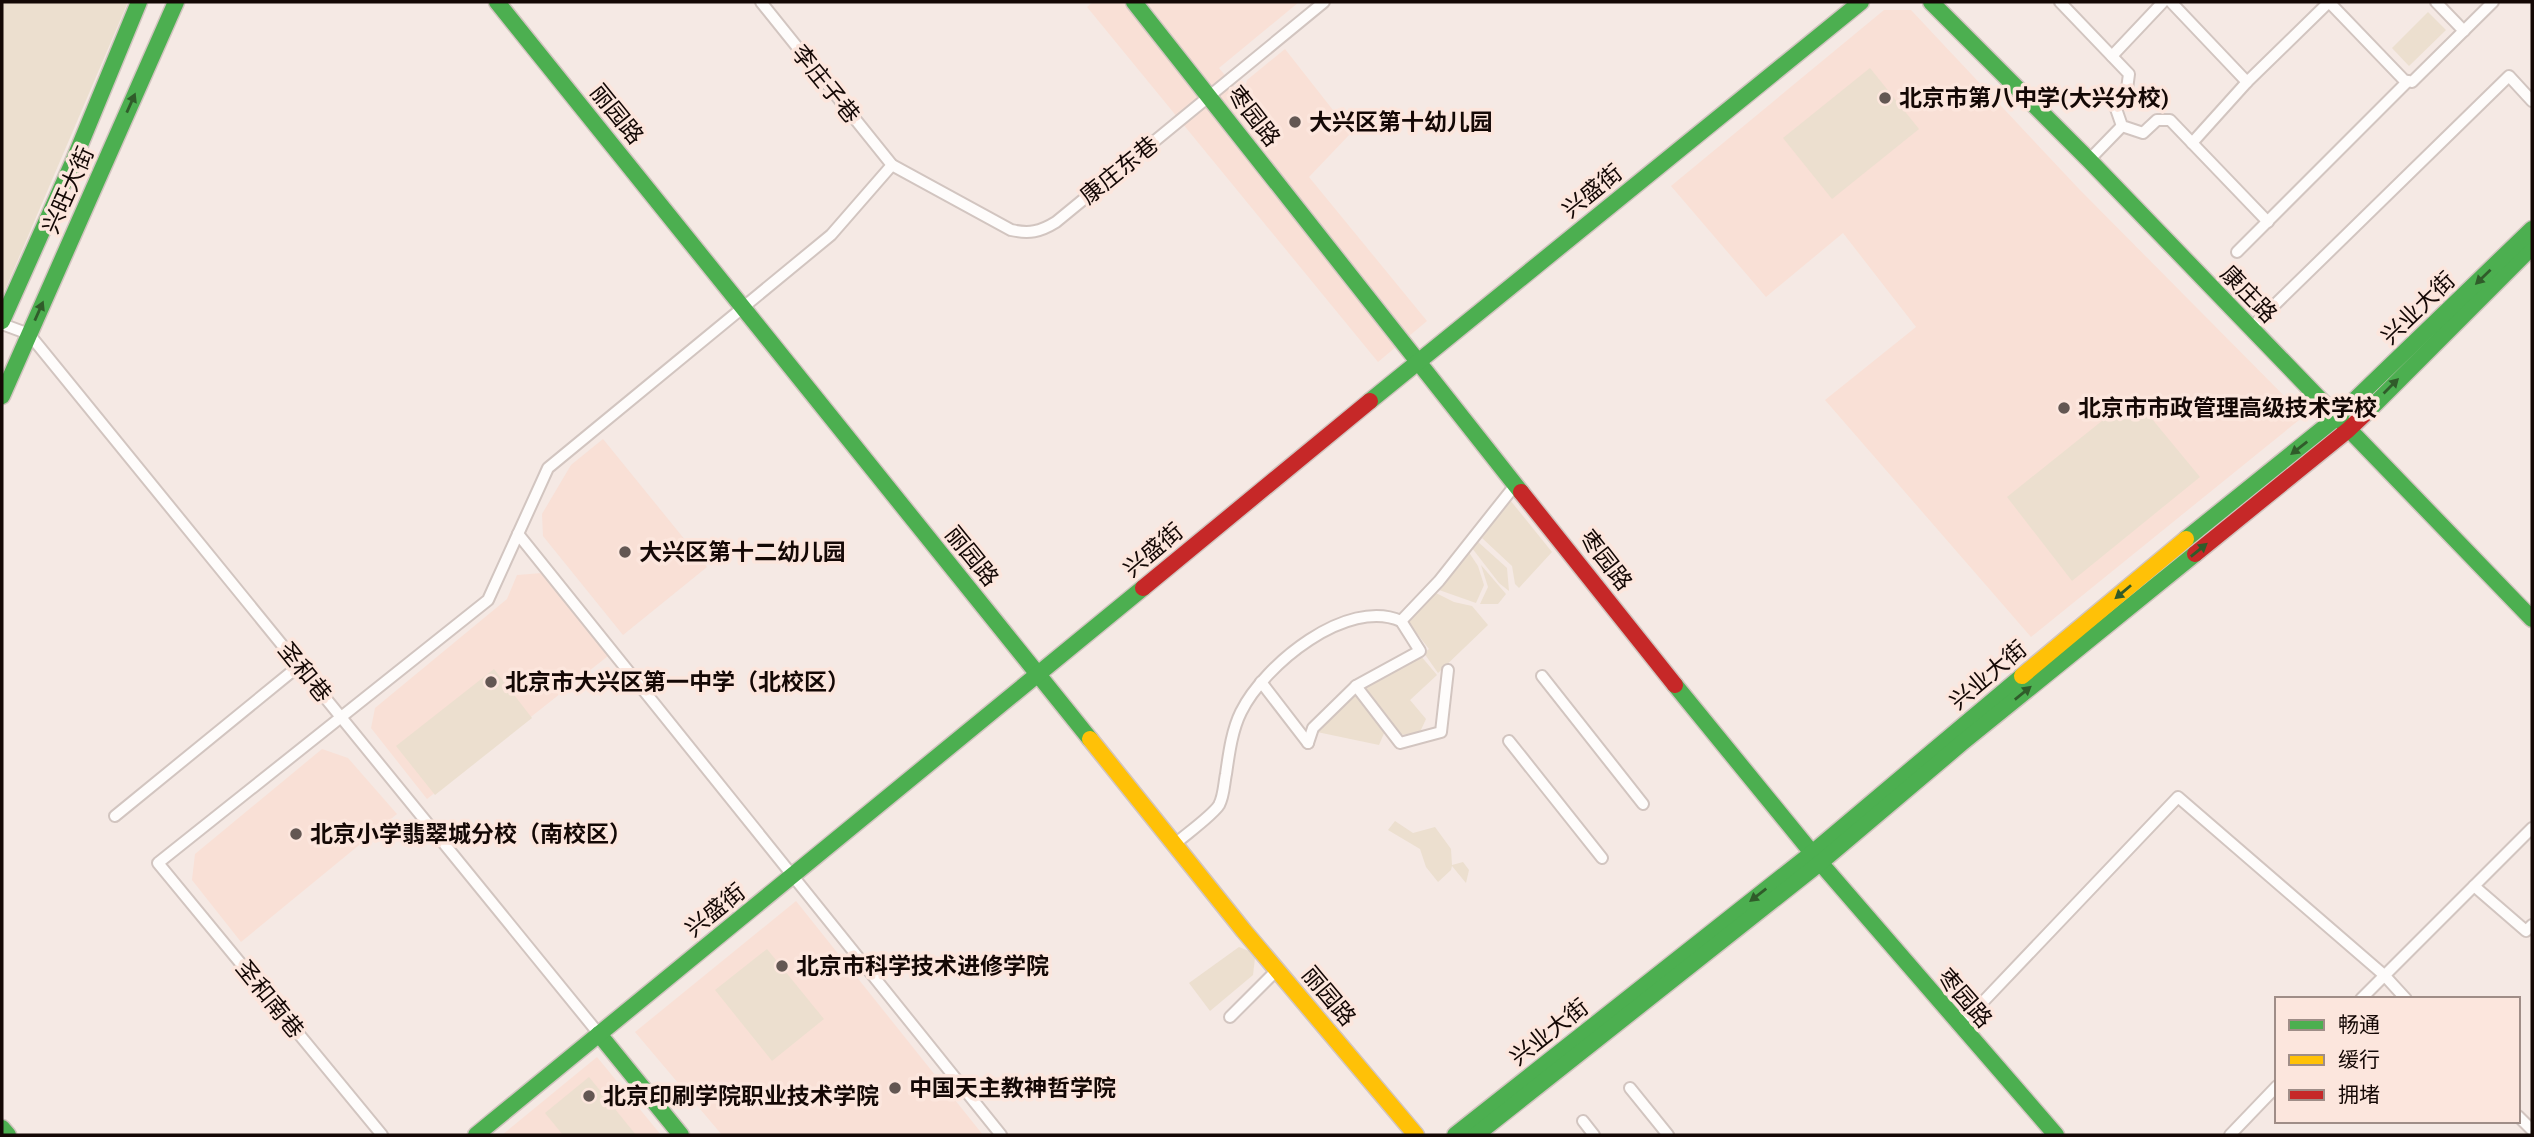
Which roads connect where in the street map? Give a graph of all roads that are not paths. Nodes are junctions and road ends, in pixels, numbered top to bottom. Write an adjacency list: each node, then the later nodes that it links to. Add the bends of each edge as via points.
1 (139, 2): 30 (street, 兴旺大街)
2 (176, 2): 32 (street, 兴旺大街, one-way to 2)
3 (497, 2): 29 (street, 丽园路)
4 (761, 2): 24 (street, 李庄子巷)
5 (1133, 2): 19 (street, 枣园路)
6 (1325, 2): 19 (street, 康庄东巷)
7 (1861, 2): 33 (street, 兴盛街)
8 (1931, 2): 23 (street, 康庄路)
9 (2060, 2): 16 (street)
10 (2163, 2): 16 (street)
11 (2171, 2): 18 (street)
12 (2329, 2): 17 (street); 18 (street)
13 (2436, 2): 15 (street)
14 (2493, 2): 15 (street)
15 (2464, 30): 17 (street)
16 (2112, 56): 21 (street, via 2129,74 2127,89 2114,103)
17 (2408, 81): 25 (street)
18 (2248, 82): 22 (street)
19 (1210, 97): 24 (street, 康庄东巷, via 1041,231 1011,230); 33 (street, 枣园路)
20 (2532, 101): 31 (street, via 2509,76)
21 (2122, 127): 22 (street, via 2143,133 2157,120 2170,120); 23 (street)
22 (2192, 143): 25 (street)
23 (2089, 160): 31 (street, 康庄路)
24 (891, 165): 29 (street, via 831,235)
25 (2268, 222): 28 (street)
26 (2532, 229): 35 (street, 兴业大街, one-way to 35)
27 (2532, 247): 35 (street, 兴业大街, one-way to 27)
28 (2238, 252)
29 (744, 307): 37 (street, via 548,468); 42 (street, 丽园路)
30 (2, 322): 32 (street)
31 (2251, 328): 35 (street, 康庄路)
32 (29, 334): 34 (street, 兴旺大街); 40 (street, 圣和巷)
33 (1419, 361): 36 (street, 枣园路); 42 (street, 兴盛街)
34 (2, 396)
35 (2342, 424): 38 (street, 康庄路); 53 (street, 兴业大街, via 1963,742)
36 (1516, 484): 39 (street); 53 (street, 枣园路)
37 (518, 534): 46 (street, via 488,600); 54 (street)
38 (2532, 619)
39 (1401, 621): 44 (street, via 1388,616 1364,618 1325,630 1288,654); 45 (street, via 1420,651)
40 (300, 665): 46 (street, 圣和巷); 49 (street)
41 (1448, 670): 45 (street, via 1440,732 1400,743)
42 (1039, 675): 51 (street, 丽园路); 54 (street, 兴盛街)
43 (1542, 676): 48 (street)
44 (1261, 682): 45 (street, via 1308,743 1313,728); 51 (street, via 1241,712 1219,805)
45 (1356, 686)
46 (342, 718): 63 (street, 圣和巷); 69 (street, 圣和南巷, via 158,863)
47 (1509, 741): 52 (street)
48 (1643, 804)
49 (115, 816)
50 (2532, 828): 55 (street)
51 (1175, 844): 57 (street, 丽园路)
52 (1602, 858)
53 (1816, 858): 62 (street, 枣园路); 74 (street, 兴业大街, one-way to 74); 75 (street, 兴业大街)
54 (793, 877): 63 (street, 兴盛街); 72 (street)
55 (2474, 886): 56 (street, via 2526,931); 58 (street)
56 (2532, 925)
57 (1277, 970): 61 (street); 73 (street, 丽园路)
58 (2384, 975): 59 (street); 60 (street); 62 (street, via 2178,797 1980,1005)
59 (2363, 997)
60 (2404, 997)
61 (1230, 1017)
62 (1956, 1024): 78 (street, 枣园路)
63 (599, 1034): 70 (street, 兴盛街); 71 (street)
64 (1630, 1088): 77 (street)
65 (2275, 1089): 79 (street)
66 (1583, 1121): 76 (street)
67 (2, 1128): 68 (street)
68 (8, 1135)
69 (382, 1135)
70 (476, 1135)
71 (681, 1135)
72 (1001, 1135)
73 (1416, 1135)
74 (1455, 1135)
75 (1476, 1135)
76 (1594, 1135)
77 (1668, 1135)
78 (2056, 1135)
79 (2230, 1135)

